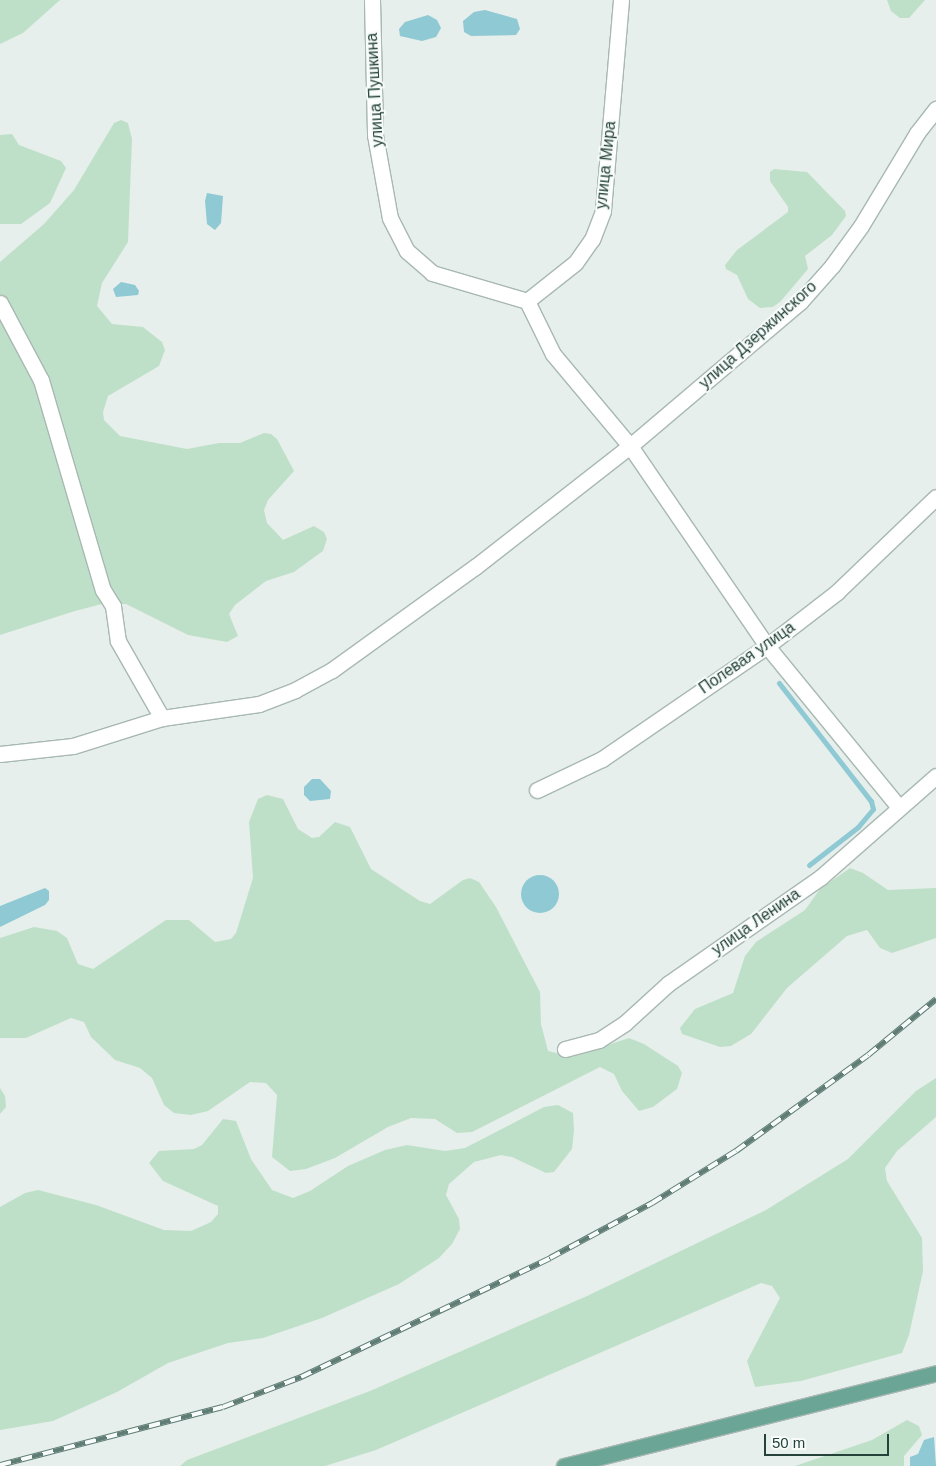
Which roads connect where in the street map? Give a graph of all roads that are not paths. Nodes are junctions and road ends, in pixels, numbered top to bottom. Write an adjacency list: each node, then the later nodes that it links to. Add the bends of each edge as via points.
1 (372, 0): 4 (street, улица Пушкина, via 375,135 390,218 407,251 432,273)
2 (621, 0): 4 (street, улица Мира, via 603,210 592,239 575,263)
3 (936, 109): 6 (street, улица Дзержинского, via 917,133 849,242 800,302)
4 (528, 301): 6 (street, via 553,354)
5 (0, 304): 9 (street, via 41,380 103,590 113,606 118,641)
6 (630, 446): 8 (street); 9 (street, улица Дзержинского, via 476,567 332,670 295,690 258,704)
7 (936, 497): 8 (street, Полевая улица, via 837,592)
8 (767, 646): 12 (street, Полевая улица, via 602,759); 13 (street)
9 (162, 718): 10 (street, улица Дзержинского, via 73,746)
10 (0, 754)
11 (936, 776): 13 (street, улица Ленина)
12 (537, 790)
13 (899, 807): 14 (street, улица Ленина, via 821,877 669,983 625,1023 599,1040)
14 (565, 1049)
15 (936, 1373): 16 (main road)
16 (564, 1466)

